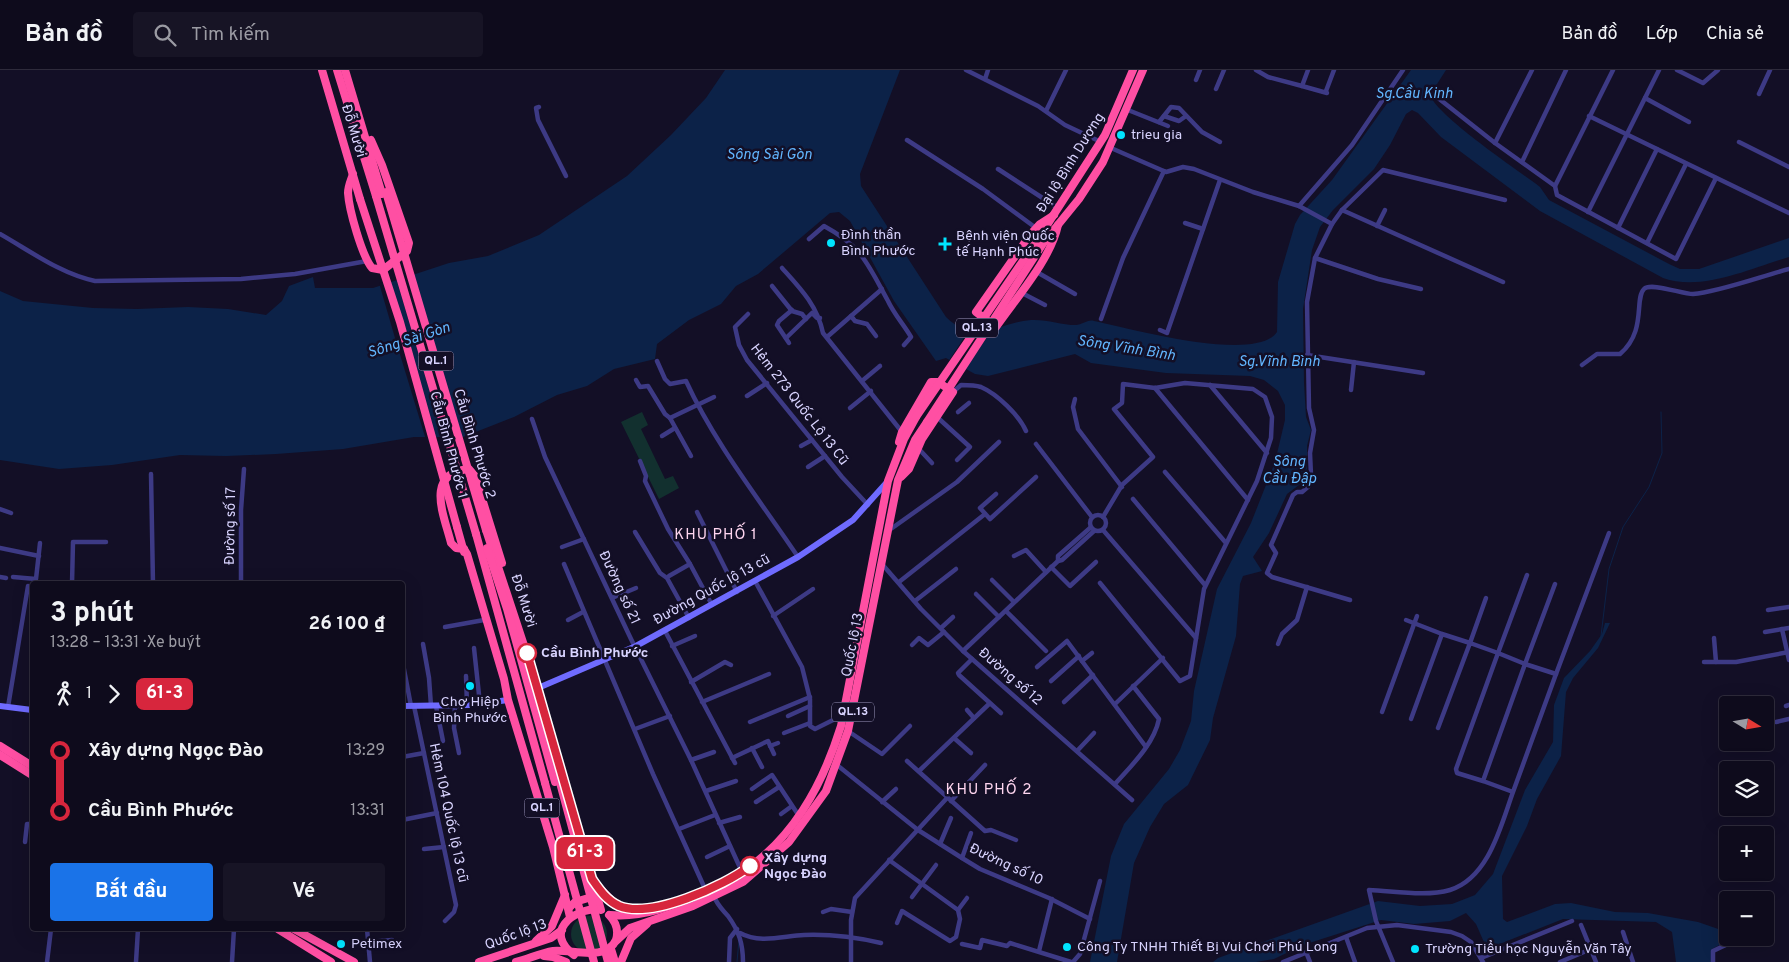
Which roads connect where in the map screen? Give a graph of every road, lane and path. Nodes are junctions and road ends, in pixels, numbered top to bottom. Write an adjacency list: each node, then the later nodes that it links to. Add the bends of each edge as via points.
1 (322, 70): 53 (highway, Đỗ Mười / QL.1)
2 (337, 70): 58 (highway, Đỗ Mười / QL.1)
3 (345, 70): 58 (highway, Đỗ Mười / QL.1)
4 (350, 70): 40 (highway, Đỗ Mười / QL.1)
5 (966, 70): 23 (street)
6 (988, 70): 23 (street)
7 (1066, 70): 32 (street)
8 (1132, 70): 42 (highway, Đại lộ Bình Dương / QL.13)
9 (1143, 70): 31 (highway, Đại lộ Bình Dương / QL.13)
10 (1200, 70): 24 (street)
11 (1224, 70): 26 (street)
12 (1256, 70): 25 (street, via 1268,77)
13 (1308, 70): 25 (street)
14 (1334, 70): 25 (street, via 1326,92)
15 (1403, 70): 61 (street, via 1352,145)
16 (1532, 70): 45 (street)
17 (1566, 70): 48 (street)
18 (1613, 70): 35 (street)
19 (1659, 70): 29 (street)
20 (1677, 70): 21 (street, via 1703,83)
21 (1718, 70)
22 (1770, 70): 28 (street)
23 (985, 79): 32 (street)
24 (1196, 80)
25 (1302, 86)
26 (1216, 89)
27 (1433, 94): 45 (street)
28 (1759, 94)
29 (1644, 98): 37 (street); 39 (street)
30 (539, 107): 54 (street, via 536,108 538,120)
31 (1128, 110): 36 (street); 46 (highway, Đại lộ Bình Dương / QL.13)
32 (1046, 111): 42 (street, via 1065,125)
33 (1164, 116): 34 (street, via 1179,121); 34 (street, via 1171,107 1179,108); 36 (street)
34 (1186, 116): 43 (street, via 1202,132)
35 (1589, 116): 39 (street); 57 (street)
36 (1159, 122): 38 (street)
37 (1689, 122)
38 (1168, 126)
39 (1627, 134): 47 (street); 65 (street)
40 (371, 140): 58 (highway, Đỗ Mười / QL.1); 79 (highway, QL.1, via 409,248 385,269 376,270)
41 (907, 140): 71 (street)
42 (1101, 142): 64 (highway, Đại lộ Bình Dương / QL.13)
43 (1220, 142)
44 (1739, 142): 50 (street)
45 (1495, 143): 48 (street)
46 (1110, 148): 52 (street); 69 (highway, Đại lộ Bình Dương / QL.13, via 1088,187)
47 (1657, 149): 49 (street); 72 (street)
48 (1522, 162): 57 (street)
49 (1686, 164): 55 (street); 77 (street)
50 (1789, 167)
51 (998, 169): 64 (street)
52 (1164, 170): 56 (street, via 1189,167); 95 (street, via 1123,258)
53 (353, 174): 59 (highway, Đỗ Mười / QL.1); 79 (highway, QL.1, via 349,197)
54 (566, 176)
55 (1716, 178): 66 (street); 77 (street, via 1676,259)
56 (1220, 180): 61 (street); 73 (street)
57 (1555, 186): 65 (street, via 1557,195)
58 (381, 194): 162 (highway, Cầu Bình Phước 2 / QL.1, bridge)
59 (360, 199): 159 (highway, Cầu Bình Phước 1 / QL.1, bridge, via 411,360)
60 (1505, 200): 62 (street, via 1383,170)
61 (1300, 207): 68 (street)
62 (1342, 210): 68 (street); 70 (street)
63 (1385, 210): 70 (street)
64 (1056, 212): 71 (highway); 76 (highway, Đại lộ Bình Dương / QL.13)
65 (1588, 212): 72 (street)
66 (1789, 213)
67 (1185, 223): 73 (street)
68 (1332, 224): 78 (street)
69 (1058, 225): 76 (highway, Đại lộ Bình Dương / QL.13); 82 (highway)
70 (1377, 226): 83 (street)
71 (1036, 228): 87 (highway, via 976,312 996,327)
72 (1618, 228): 77 (street)
73 (1203, 229): 96 (street, via 1167,333)
74 (0, 234): 79 (street, via 80,278 95,281 241,279 296,274)
75 (809, 239): 85 (street, via 824,226 850,241)
76 (1041, 240): 145 (highway, Quốc lộ 13 / QL.13, bridge, via 916,417); 147 (highway, Quốc lộ 13 / QL.13, bridge, via 915,440)
77 (1647, 243)
78 (1315, 258): 86 (street); 102 (street, via 1307,302)
79 (367, 261)
80 (782, 268): 93 (street, via 811,301)
81 (1789, 269): 105 (street, via 1698,293 1645,288 1641,295 1638,325 1628,348 1620,354 1595,355)
82 (1035, 271): 87 (highway); 88 (street)
83 (1503, 282)
84 (772, 286): 90 (street)
85 (882, 289): 92 (street); 101 (street, via 911,337)
86 (1421, 289)
87 (1020, 292): 89 (street)
88 (1075, 294)
89 (1045, 305)
90 (792, 310): 94 (street); 99 (street, via 777,325)
91 (748, 314): 110 (street, Hẻm 273 Quốc Lộ 13 Cũ, via 735,327 738,345)
92 (850, 316): 97 (street, via 854,321 866,324); 98 (street)
93 (820, 318): 94 (street, via 812,314); 98 (street)
94 (806, 319): 99 (street)
95 (1101, 319)
96 (1160, 330)
97 (876, 336)
98 (827, 337): 109 (street)
99 (786, 338): 100 (street)
100 (789, 343)
101 (904, 345)
102 (1308, 355): 104 (street); 198 (street, via 1309,408 1314,430 1311,475 1308,486 1297,492 1291,501 1271,545 1276,553 1267,573)
103 (657, 361): 120 (street, via 670,384 686,381)
104 (1354, 362): 107 (street); 113 (street)
105 (1582, 365)
106 (880, 366): 109 (street)
107 (1423, 372)
108 (636, 380): 124 (street, via 640,387 648,386)
109 (862, 380): 114 (street)
110 (767, 383): 117 (street); 130 (street, Hẻm 273 Quốc Lộ 13 Cũ)
111 (1210, 385): 112 (street, via 1184,383); 135 (street); 135 (street, via 1253,389 1265,396 1272,426)
112 (1155, 388): 148 (street, via 1126,382 1122,387 1122,403 1114,408 1153,457); 151 (street)
113 (1351, 390)
114 (871, 391): 121 (street); 128 (street)
115 (953, 392): 123 (highway); 127 (street, via 961,385 988,391 1022,421); 128 (highway, via 938,382 932,382)
116 (714, 396): 120 (street)
117 (747, 396)
118 (1075, 399): 148 (street, via 1073,407 1078,429)
119 (969, 403): 122 (street)
120 (697, 404): 124 (street); 175 (street, via 737,472)
121 (850, 408)
122 (958, 412)
123 (937, 416): 134 (highway); 138 (street, via 970,446)
124 (670, 418): 126 (street)
125 (532, 419): 166 (street, Đường số 21, via 545,457)
126 (675, 428): 129 (street); 136 (street)
127 (1026, 431)
128 (902, 432): 145 (highway)
129 (662, 436)
130 (812, 440): 133 (street); 137 (street, Hẻm 273 Quốc Lộ 13 Cũ)
131 (999, 442): 164 (street, via 952,486)
132 (1036, 444): 157 (street)
133 (801, 446)
134 (918, 448): 140 (street); 147 (highway, via 906,474)
135 (1267, 453): 151 (street)
136 (691, 456)
137 (825, 456): 141 (street); 152 (street, Hẻm 273 Quốc Lộ 13 Cũ)
138 (957, 460)
139 (640, 462): 178 (street, via 645,481 668,529)
140 (932, 463)
141 (808, 466)
142 (244, 469): 191 (street, Đường số 17)
143 (1165, 472): 169 (street)
144 (151, 474): 190 (street)
145 (889, 476): 152 (street, Đường Quốc lộ 13 cũ); 284 (highway, Quốc lộ 13 / QL.13)
146 (1036, 477): 156 (street, via 990,519)
147 (898, 480): 164 (highway, Quốc lộ 13 / QL.13)
148 (1122, 487): 158 (street)
149 (996, 494): 156 (street, via 980,508)
150 (1133, 500): 196 (street)
151 (1248, 500): 169 (street)
152 (868, 505): 175 (street, Đường Quốc lộ 13 cũ, via 853,520)
153 (0, 509): 155 (street)
154 (697, 512): 201 (street)
155 (10, 513)
156 (985, 514): 193 (street)
157 (1092, 517): 158 (street); 160 (street)
158 (1103, 517): 161 (street, via 1106,524)
159 (457, 526): 172 (highway, Đỗ Mười / QL.1)
160 (1092, 529): 161 (street); 180 (street, via 1058,556 1058,561)
161 (1103, 530): 231 (street)
162 (481, 532): 209 (highway, Đỗ Mười / QL.1); 266 (highway, Đỗ Mười / QL.1)
163 (635, 532): 218 (street, via 660,573 667,578)
164 (887, 532): 179 (highway, Quốc lộ 13 / QL.13)
165 (1609, 533): 257 (street)
166 (584, 539): 170 (street); 203 (street, Đường số 21)
167 (106, 542): 189 (street, via 73,542)
168 (40, 543): 173 (street)
169 (1226, 543): 196 (street)
170 (562, 547)
171 (0, 548): 173 (street)
172 (464, 549): 209 (highway, QL.1, via 451,543 439,496 443,482 464,470 471,470 512,595); 219 (highway, Đỗ Mười / QL.1); 262 (highway, Đỗ Mười / QL.1)
173 (39, 556): 186 (street, via 36,579)
174 (1014, 556): 182 (street, via 1026,550)
175 (798, 557): 192 (street, Đường Quốc lộ 13 cũ)
176 (1096, 562): 180 (street, via 1070,586)
177 (564, 564): 213 (street)
178 (690, 564): 184 (street); 208 (street)
179 (882, 564): 193 (street, Đường số 12); 297 (highway, Quốc lộ 13 / QL.13)
180 (1051, 567): 182 (street)
181 (956, 570): 206 (street)
182 (1046, 572): 207 (street)
183 (1527, 575): 243 (street)
184 (669, 576)
185 (0, 577): 187 (street)
186 (13, 577)
187 (6, 578)
188 (992, 580): 207 (street)
189 (72, 581)
190 (154, 581)
191 (241, 581)
192 (755, 582): 201 (street, Đường Quốc lộ 13 cũ); 214 (street)
193 (899, 582): 206 (street, Đường số 12)
194 (1100, 582): 246 (street)
195 (1555, 584): 253 (street)
196 (1205, 585): 231 (street)
197 (28, 586): 279 (street)
198 (1307, 587): 205 (street); 235 (street, via 1297,620 1282,634)
199 (636, 588): 203 (street)
200 (813, 589): 214 (street)
201 (737, 592): 208 (street, Đường Quốc lộ 13 cũ)
202 (976, 594): 217 (street)
203 (612, 598): 237 (street, Đường số 21)
204 (1486, 598): 233 (street)
205 (1350, 600)
206 (915, 601): 226 (street, Đường số 12)
207 (1014, 602): 212 (street)
208 (712, 605): 218 (street, Đường Quốc lộ 13 cũ)
209 (510, 607): 264 (highway, Đỗ Mười / QL.1); 264 (highway, Đỗ Mười / QL.1, via 517,620)
210 (1789, 607): 211 (street)
211 (1768, 610)
212 (1006, 611): 217 (street); 241 (street)
213 (584, 612): 220 (street); 248 (street)
214 (773, 616): 265 (street, via 802,667)
215 (953, 616): 226 (street)
216 (1417, 616): 222 (street)
217 (999, 617): 240 (street)
218 (689, 618): 227 (street, Đường Quốc lộ 13 cũ)
219 (484, 620): 223 (street); 262 (highway, Đỗ Mười / QL.1)
220 (568, 620)
221 (1406, 620): 222 (street)
222 (1414, 623): 229 (street); 282 (street)
223 (445, 627)
224 (1789, 628): 225 (street)
225 (1782, 629): 228 (street); 244 (street)
226 (942, 630): 236 (street, via 928,645 919,638); 240 (street, Đường số 12)
227 (665, 631): 237 (street, Đường Quốc lộ 13 cũ); 238 (street)
228 (1765, 632)
229 (1442, 634): 233 (street); 288 (street)
230 (695, 636): 238 (street)
231 (1196, 638): 246 (street, via 1192,674 1187,678 1180,681)
232 (1714, 638): 251 (street)
233 (1470, 643): 243 (street); 294 (street)
234 (423, 644): 277 (street)
235 (1278, 644)
236 (912, 645)
237 (636, 646): 248 (street, Đường Quốc lộ 13 cũ); 285 (street, Đường số 21)
238 (672, 646): 261 (street)
239 (474, 648): 269 (street)
240 (963, 651): 247 (street, Đường số 12)
241 (1046, 651)
242 (1092, 653): 245 (street)
243 (1498, 653): 253 (street); 325 (street, via 1456,769 1457,773)
244 (1788, 653): 249 (street); 251 (street)
245 (1081, 658): 254 (street, via 1066,641); 258 (street); 260 (street)
246 (1163, 658): 263 (street)
247 (972, 659): 270 (street, via 958,673); 306 (street, Đường số 12)
248 (606, 660): 264 (street, Đường Quốc lộ 13 cũ); 295 (street)
249 (1789, 660)
250 (1704, 662): 251 (street)
251 (1716, 662)
252 (731, 664): 261 (street, via 725,662)
253 (1525, 664): 257 (street); 325 (street)
254 (1037, 667)
255 (405, 673): 276 (street, Hẻm 104 Quốc lộ 13 cũ)
256 (769, 674): 267 (street)
257 (1556, 674): 332 (street)
258 (1093, 675): 268 (street); 271 (street)
259 (466, 676): 273 (street)
260 (1051, 681)
261 (691, 682): 267 (street)
262 (504, 685): 266 (highway, Đỗ Mười / QL.1)
263 (1133, 686): 271 (street); 304 (street, via 1159,720)
264 (533, 690): 361 (highway, Đỗ Mười / QL.1); 410 (highway, Đỗ Mười / QL.1)
265 (810, 697): 278 (street); 290 (street)
266 (515, 698): 269 (street); 326 (highway, Đỗ Mười / QL.1); 365 (highway, Đỗ Mười / QL.1)
267 (702, 702): 314 (street)
268 (1064, 702)
269 (480, 704): 273 (street)
270 (989, 704): 283 (street); 287 (street)
271 (1115, 704): 304 (street)
272 (455, 705): 273 (street); 277 (street); 310 (street, via 454,728)
273 (466, 705)
274 (0, 706): 279 (street)
275 (405, 706): 276 (street)
276 (412, 706): 277 (street); 308 (street, Hẻm 104 Quốc lộ 13 cũ)
277 (433, 706): 300 (street)
278 (810, 706): 286 (street); 291 (street)
279 (8, 707): 280 (street)
280 (30, 710)
281 (967, 710): 287 (street)
282 (1382, 712)
283 (1001, 713)
284 (843, 715): 291 (street, via 814,729); 341 (highway, Quốc lộ 13 / QL.13, via 829,763 817,789)
285 (670, 716): 295 (street); 315 (street, Đường số 21)
286 (788, 716)
287 (974, 718): 299 (street)
288 (1410, 719)
289 (1789, 719): 292 (street)
290 (750, 722)
291 (810, 722): 296 (street)
292 (1776, 722)
293 (910, 726): 297 (street, via 882,754)
294 (1438, 728)
295 (636, 729): 347 (street)
296 (784, 732)
297 (848, 732): 318 (highway, Quốc lộ 13 / QL.13)
298 (1094, 734): 306 (street)
299 (954, 738): 309 (street); 322 (street)
300 (443, 742)
301 (778, 743): 303 (street)
302 (0, 746): 319 (highway)
303 (770, 746): 305 (street, via 768,741); 311 (street)
304 (1146, 747): 327 (street)
305 (752, 748): 314 (street); 321 (street)
306 (1077, 750): 327 (street, Đường số 12)
307 (714, 752): 315 (street)
308 (424, 753): 313 (street); 338 (street, Hẻm 104 Quốc lộ 13 cũ)
309 (971, 753)
310 (459, 754)
311 (774, 754)
312 (0, 755): 323 (highway)
313 (405, 756)
314 (732, 758): 317 (street)
315 (691, 760): 331 (street, Đường số 21)
316 (907, 760): 322 (street)
317 (735, 763)
318 (837, 764): 336 (street, Đường số 10); 367 (highway, Quốc lộ 13 / QL.13, via 826,791 789,842 743,882)
319 (30, 765)
320 (986, 765): 333 (street)
321 (762, 767)
322 (919, 771): 333 (street)
323 (30, 774)
324 (736, 781): 331 (street)
325 (1483, 781): 332 (street)
326 (543, 784): 420 (highway, QL.1); 421 (highway, QL.1, bridge)
327 (1115, 784): 334 (street, Đường số 12)
328 (779, 786): 330 (street, via 772,775); 335 (street); 337 (street)
329 (896, 788): 336 (street)
330 (752, 789)
331 (706, 791): 340 (street, Đường số 21)
332 (1513, 792): 385 (street, via 1490,851 1473,876 1451,890 1369,890)
333 (949, 800): 348 (street); 350 (street, via 985,831 991,830)
334 (1132, 800)
335 (756, 802)
336 (882, 802): 348 (street, Đường số 10)
337 (792, 806): 339 (street); 341 (street)
338 (437, 813): 344 (street); 354 (street, Hẻm 104 Quốc lộ 13 cũ)
339 (781, 814)
340 (715, 815): 345 (street, Đường số 21); 347 (street)
341 (798, 816): 360 (highway, Quốc lộ 13 / QL.13, via 783,836)
342 (740, 817): 345 (street)
343 (951, 818): 352 (street)
344 (405, 819)
345 (718, 823): 353 (street, Đường số 21)
346 (30, 824): 351 (street, via 27,824)
347 (679, 829): 364 (street)
348 (918, 830): 352 (street, Đường số 10); 358 (street)
349 (971, 833): 357 (street)
350 (1016, 840)
351 (25, 842)
352 (940, 844): 357 (street, Đường số 10)
353 (730, 846): 356 (street); 360 (street, Đường số 21)
354 (444, 847): 355 (street); 381 (street, Hẻm 104 Quốc lộ 13 cũ, via 456,905)
355 (424, 849)
356 (706, 856)
357 (962, 858): 370 (street, Đường số 10, via 980,869)
358 (889, 860): 363 (street); 376 (street, via 855,898)
359 (936, 865): 363 (street)
360 (742, 872): 364 (highway, Quốc lộ 13 / QL.13)
361 (592, 879): 366 (highway, Đỗ Mười / QL.1); 374 (highway, via 612,902)
362 (1100, 880): 380 (street)
363 (922, 885): 368 (street); 373 (street)
364 (705, 892): 374 (highway, Quốc lộ 13 / QL.13)
365 (565, 894): 371 (highway, Đỗ Mười / QL.1); 400 (highway, via 552,926)
366 (597, 896): 371 (highway, via 577,900); 372 (highway, Đỗ Mười / QL.1)
367 (714, 896): 379 (highway, Quốc lộ 13 / QL.13); 393 (street, via 718,907)
368 (912, 897)
369 (967, 898): 373 (street)
370 (1052, 899): 380 (street, Đường số 10); 405 (street)
371 (569, 908): 378 (highway, Đỗ Mười / QL.1)
372 (601, 910): 377 (highway); 378 (highway, via 584,911)
373 (958, 910): 383 (street, via 960,919 956,937 950,941 902,911)
374 (640, 912): 377 (highway, Quốc lộ 13 / QL.13)
375 (823, 912): 376 (street, via 831,908)
376 (852, 912): 395 (street)
377 (610, 915): 402 (highway, via 617,928)
378 (570, 917): 386 (highway)
379 (658, 919): 402 (highway, Quốc lộ 13 / QL.13, via 628,929); 410 (highway, via 634,934)
380 (1090, 920): 425 (street, via 1080,954)
381 (445, 921)
382 (1572, 921): 409 (street)
383 (897, 923)
384 (1582, 925): 404 (street)
385 (1379, 928): 396 (street, via 1367,928); 409 (street, via 1397,925 1451,932 1466,939); 429 (street)
386 (562, 930): 400 (highway, Quốc lộ 13); 408 (highway, via 563,944)
387 (50, 931): 411 (street)
388 (138, 931): 412 (street)
389 (234, 931): 413 (street)
390 (281, 931): 414 (highway)
391 (298, 931): 415 (highway)
392 (367, 931): 398 (street)
393 (738, 931): 395 (street, via 759,939); 422 (street, via 730,938); 423 (street)
394 (1622, 932): 432 (street)
395 (851, 936): 399 (street); 424 (street)
396 (1346, 937): 406 (street); 428 (street)
397 (392, 940): 398 (street)
398 (368, 942): 416 (street)
399 (881, 943)
400 (533, 944): 417 (highway, Quốc lộ 13)
401 (962, 944): 405 (street, via 980,948 982,940)
402 (614, 945): 408 (highway, QL.13, via 601,955); 410 (highway)
403 (1724, 946): 433 (street, via 1713,951)
404 (1591, 949): 430 (street); 431 (street)
405 (1039, 951): 425 (street)
406 (1306, 952): 426 (street); 427 (street)
407 (537, 956): 408 (highway, Quốc lộ 13 / QL.13, via 556,951); 418 (highway, Quốc lộ 13 / QL.13); 419 (highway)
408 (580, 958)
409 (1481, 958)
410 (612, 961)
411 (47, 962)
412 (136, 962)
413 (232, 962)
414 (331, 962)
415 (354, 962)
416 (370, 962)
417 (479, 962)
418 (516, 962)
419 (566, 962)
420 (590, 962)
421 (594, 962)
422 (729, 962)
423 (743, 962)
424 (852, 962)
425 (1072, 962)
426 (1283, 962)
427 (1310, 962)
428 (1355, 962)
429 (1393, 962)
430 (1560, 962)
431 (1596, 962)
432 (1633, 962)
433 (1713, 962)

